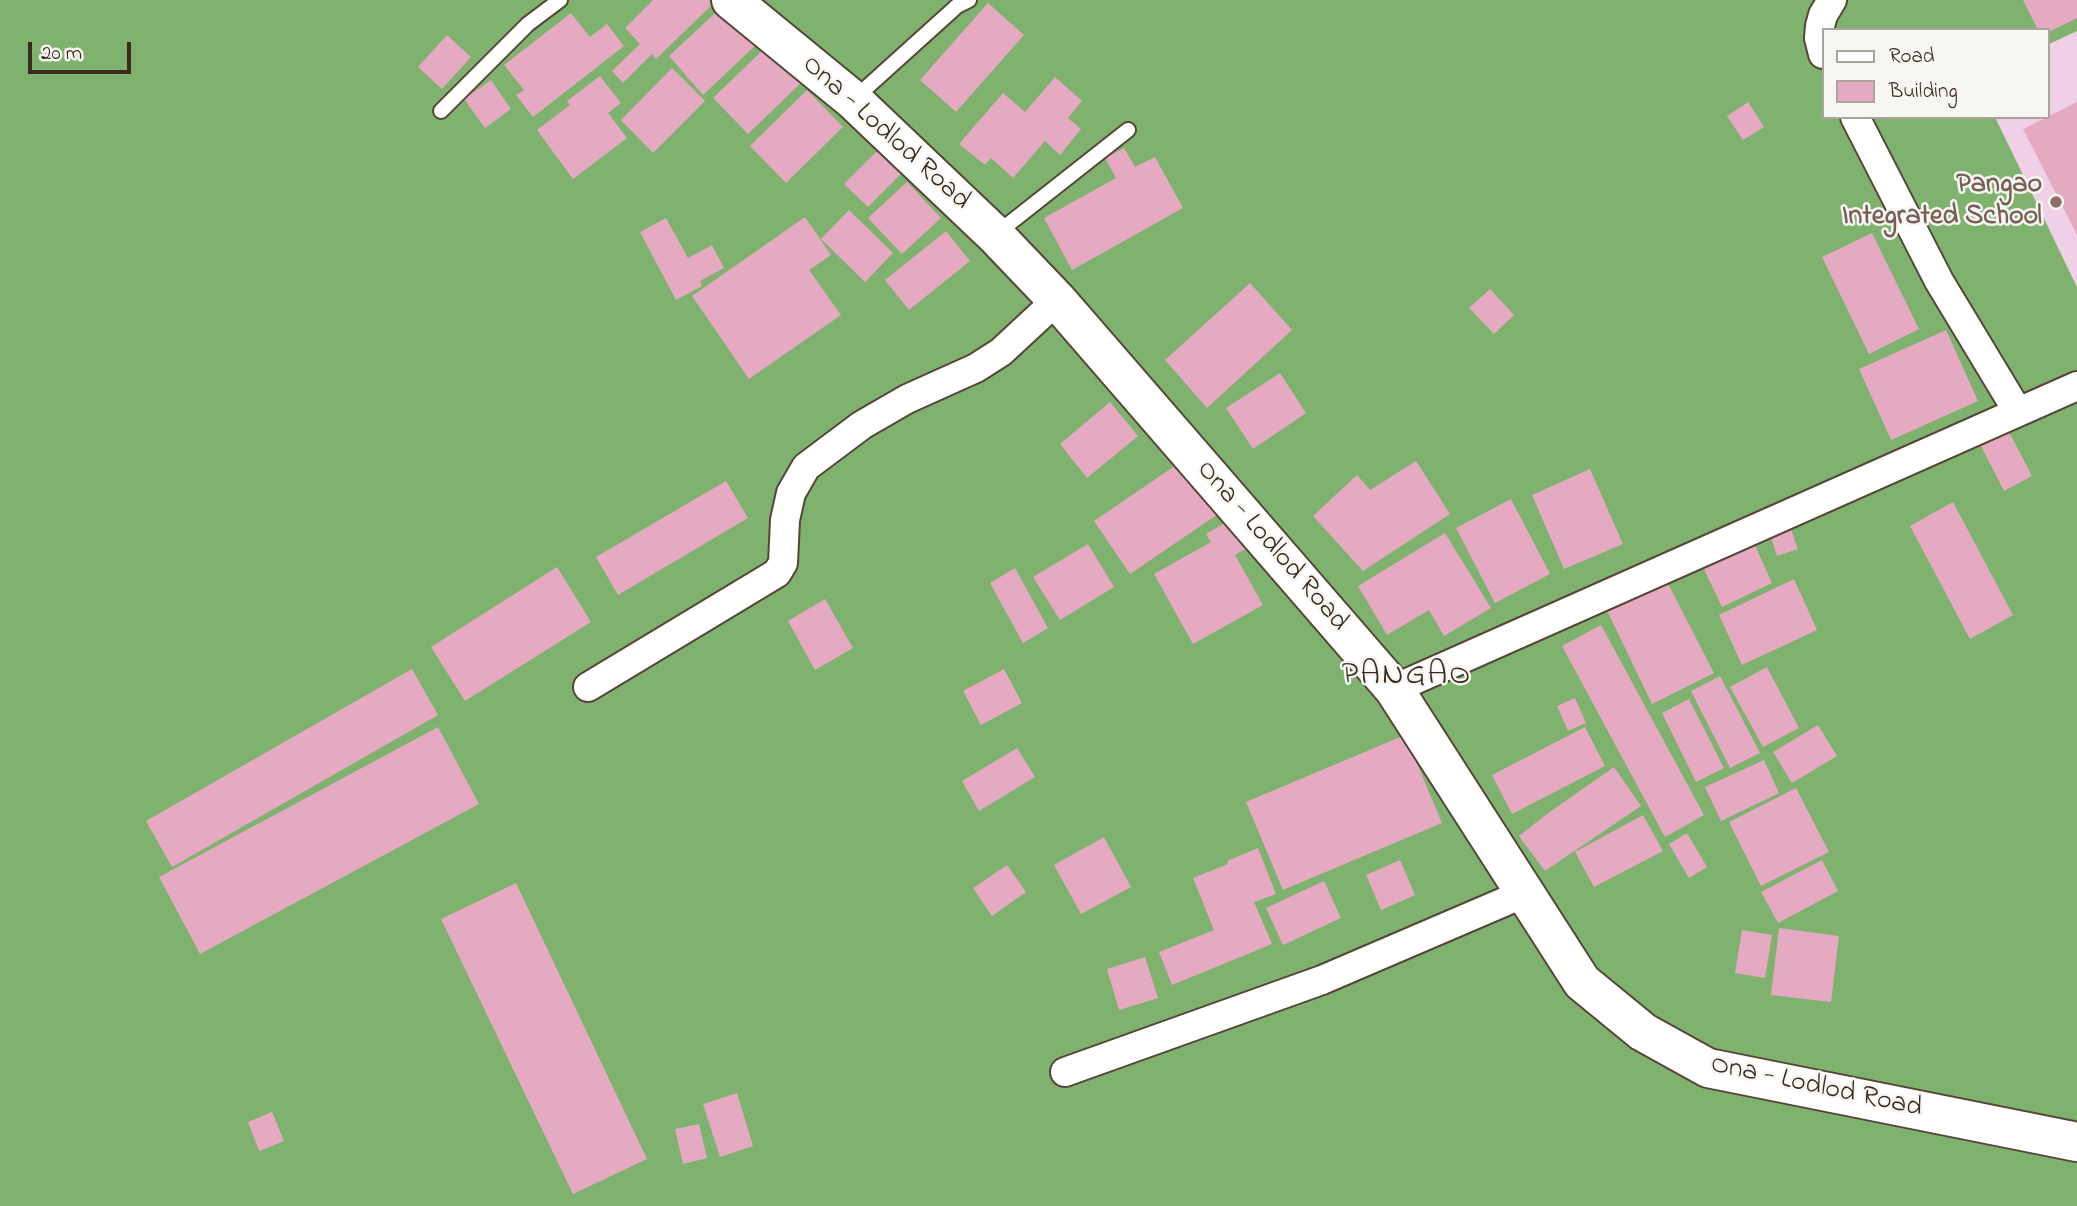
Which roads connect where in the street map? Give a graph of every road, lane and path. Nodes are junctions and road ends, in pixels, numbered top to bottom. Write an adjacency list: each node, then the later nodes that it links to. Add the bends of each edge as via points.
1 (560, 0): 7 (lane, via 528,24)
2 (731, 0): 6 (main road, Ona - Lodlod Road)
3 (969, 0): 6 (lane, via 948,13)
4 (1832, 0): 5 (street, via 1820,26)
5 (1822, 50)
6 (853, 100): 10 (main road, Ona - Lodlod Road)
7 (441, 111)
8 (1856, 119): 13 (street, via 1939,281)
9 (1128, 130): 10 (lane)
10 (995, 235): 11 (main road, Ona - Lodlod Road)
11 (1057, 300): 14 (street, via 1001,352 873,419 806,467 791,493 783,563 777,573); 15 (main road, Ona - Lodlod Road)
12 (2077, 386): 13 (street)
13 (2018, 412): 15 (street)
14 (588, 687)
15 (1394, 689): 16 (main road, Ona - Lodlod Road)
16 (1525, 893): 17 (street, via 1322,980); 18 (main road, Ona - Lodlod Road, via 1582,982 1643,1032 1708,1068)
17 (1065, 1072)
18 (2077, 1142)

